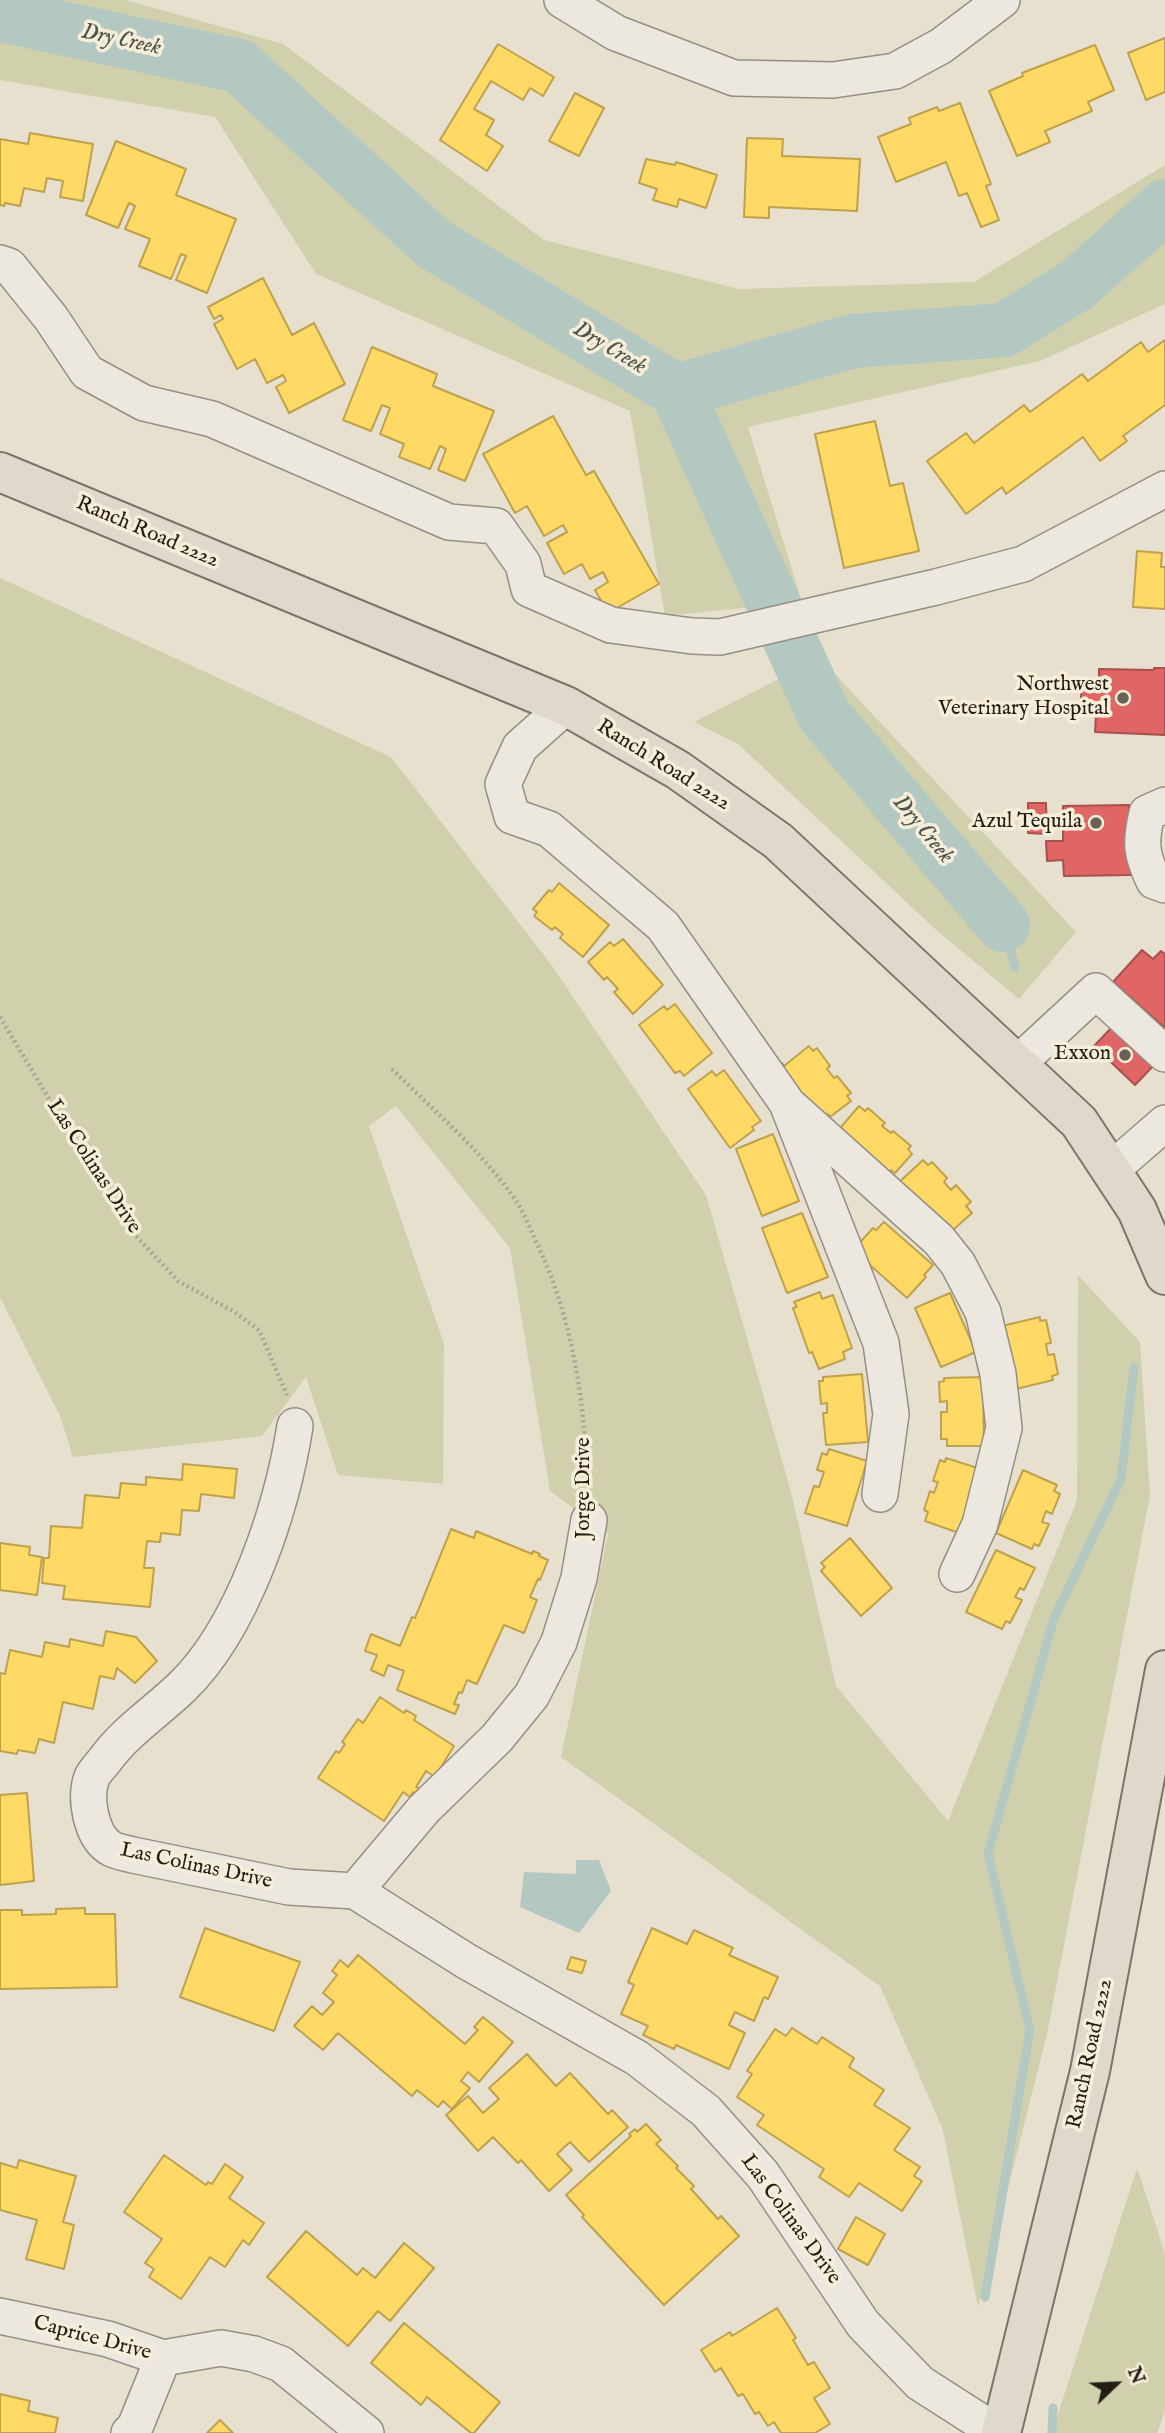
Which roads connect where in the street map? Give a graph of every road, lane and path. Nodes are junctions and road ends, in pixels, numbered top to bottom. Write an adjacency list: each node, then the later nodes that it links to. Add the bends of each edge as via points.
1 (562, 0): 2 (street, via 616,33 734,78 833,80 895,71 940,46)
2 (1002, 0)
3 (0, 263): 5 (street, via 9,266 43,307 87,372 144,403 212,419 449,522 496,526 523,564 529,589 611,625 720,637 936,587 1023,564)
4 (0, 471): 6 (main road, Ranch Road 2222)
5 (1165, 489)
6 (566, 706): 11 (main road, Ranch Road 2222, via 678,770 778,841); 13 (street, via 520,747 503,785 512,816 549,829 663,926)
7 (1165, 805): 8 (street, via 1147,813 1142,835 1142,858 1154,881)
8 (1165, 885)
9 (0, 1017): 17 (path, Las Colinas Drive, via 122,1221 178,1281 259,1330 284,1386)
10 (1165, 1054): 11 (street, via 1096,991)
11 (1017, 1064): 15 (main road, Ranch Road 2222, via 1079,1122)
12 (392, 1069): 19 (path, Jorge Drive, via 474,1149 517,1202 549,1270 572,1342 585,1428)
13 (787, 1103): 18 (street, via 881,1343 891,1414); 20 (street, via 939,1240 958,1264 983,1312 998,1374 1004,1428 980,1524)
14 (1165, 1123): 15 (street)
15 (1111, 1170): 16 (main road, Ranch Road 2222, via 1137,1210)
16 (1165, 1275)
17 (295, 1426): 22 (street, Las Colinas Drive, via 274,1519 242,1598 217,1643 183,1686 114,1747 92,1777 88,1800 93,1827 110,1848 289,1887)
18 (880, 1494)
19 (589, 1520): 22 (street, Jorge Drive, via 579,1577 559,1642 532,1695 497,1738 424,1809)
20 (957, 1574)
21 (1165, 1670): 27 (main road, Ranch Road 2222, via 1090,2071)
22 (355, 1891): 27 (street, Las Colinas Drive, via 466,1961 637,2058 706,2111 763,2175 863,2324 920,2382)
23 (0, 2316): 24 (street, Caprice Drive, via 108,2339)
24 (163, 2358): 25 (street); 26 (street, Caprice Drive, via 221,2347 263,2357 281,2364)
25 (129, 2433)
26 (366, 2433)
27 (999, 2433)

